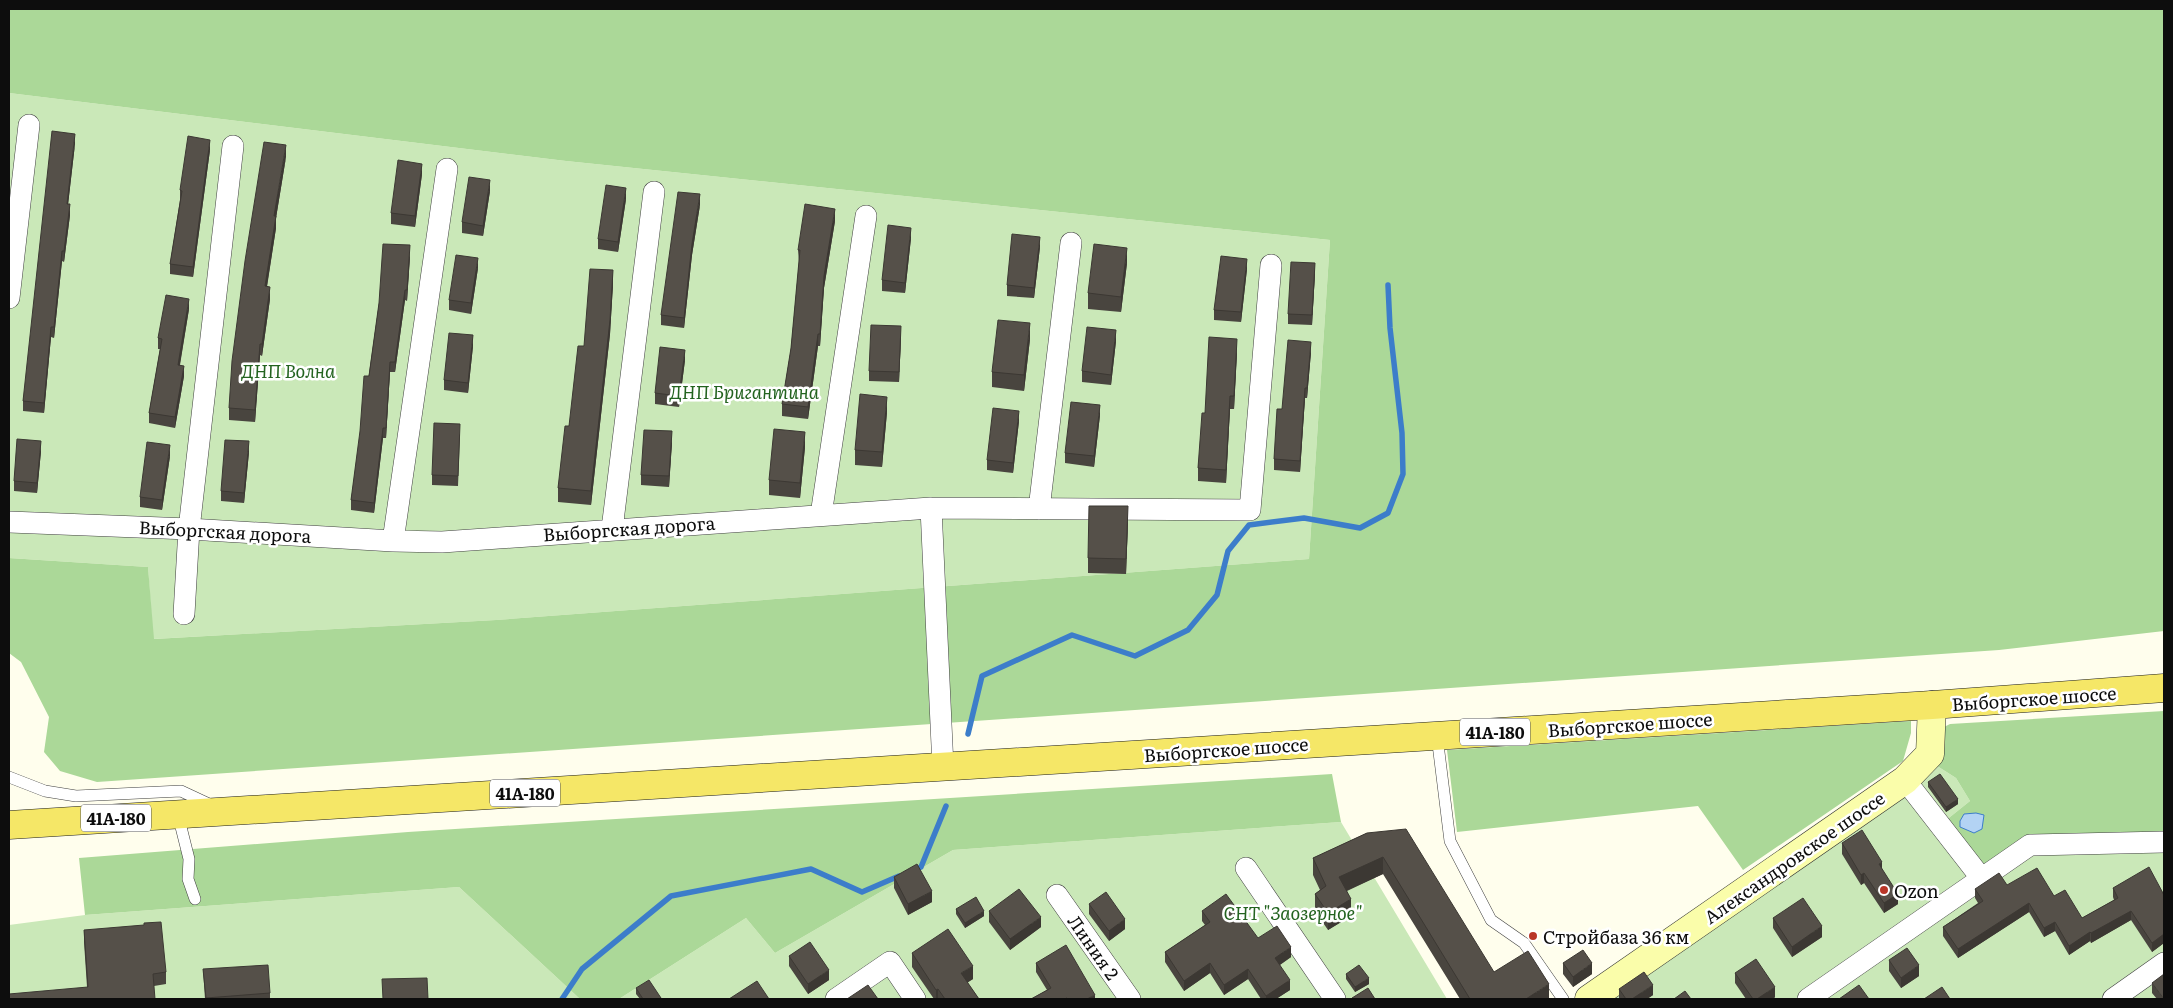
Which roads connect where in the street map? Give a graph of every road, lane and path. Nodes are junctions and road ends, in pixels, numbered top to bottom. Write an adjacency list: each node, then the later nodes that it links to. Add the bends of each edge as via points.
1 (29, 125): 8 (street)
2 (233, 146): 13 (street)
3 (447, 170): 15 (street)
4 (654, 192): 14 (street)
5 (866, 216): 11 (street)
6 (1070, 243): 10 (street)
7 (1271, 265): 10 (street, Выборгская дорога, via 1250,510)
8 (9, 298)
9 (931, 508): 10 (street, Выборгская дорога); 11 (street, Выборгская дорога); 20 (street)
10 (1039, 509)
11 (821, 515): 14 (street, Выборгская дорога)
12 (9, 522): 13 (street, Выборгская дорога)
13 (189, 528): 15 (street, Выборгская дорога); 16 (street)
14 (612, 529): 15 (street, Выборгская дорога, via 442,542)
15 (393, 541)
16 (184, 614)
17 (2164, 688): 18 (main road, Выборгское шоссе / 41А-180)
18 (1932, 705): 19 (main road, Выборгское шоссе / 41А-180); 22 (street, Александровское шоссе, via 1930,754)
19 (1437, 736): 20 (main road, Выборгское шоссе / 41А-180); 36 (lane, via 1450,841 1491,920 1524,943)
20 (943, 767): 23 (main road, Выборгское шоссе / 41А-180)
21 (9, 777): 23 (lane, via 45,791 76,796 181,791)
22 (1905, 780): 28 (street); 37 (street, Александровское шоссе)
23 (224, 812): 24 (main road, 41А-180)
24 (178, 815): 25 (main road, 41А-180); 30 (lane, via 189,859 188,879)
25 (9, 825)
26 (2164, 842): 28 (street, via 2030,845)
27 (1246, 868): 35 (street)
28 (1982, 879): 38 (street)
29 (1057, 895): 34 (street, Линия 2)
30 (195, 899)
31 (2164, 963): 39 (street)
32 (836, 999): 33 (street, via 890,962)
33 (915, 999)
34 (1130, 999)
35 (1335, 999)
36 (1563, 999)
37 (1589, 999)
38 (1808, 999)
39 (2113, 999)

